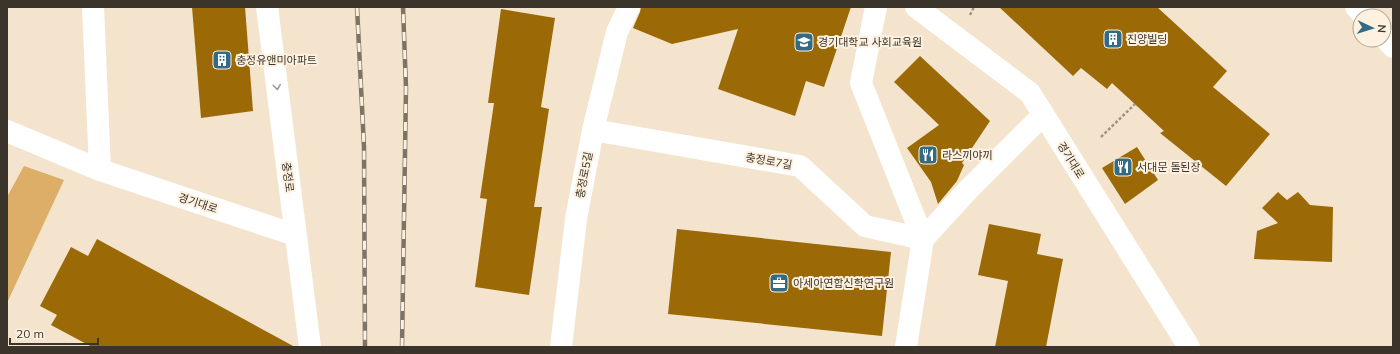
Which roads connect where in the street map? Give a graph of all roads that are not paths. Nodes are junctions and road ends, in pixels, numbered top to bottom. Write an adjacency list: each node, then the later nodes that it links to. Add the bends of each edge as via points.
1 (93, 7): 9 (street)
2 (267, 7): 10 (street, 충정로, one-way to 10)
3 (629, 7): 7 (street, 충정로5길, via 617,32)
4 (876, 7): 11 (street, via 861,83)
5 (916, 7): 6 (street, 경기대로, via 1030,93)
6 (1043, 115): 11 (street); 15 (street, 경기대로)
7 (593, 130): 11 (street, 충정로7길, via 800,166 865,226); 13 (street, 충정로5길, via 576,219)
8 (7, 131): 9 (street, 경기대로)
9 (100, 170): 10 (street, 경기대로)
10 (295, 235): 12 (street, 충정로)
11 (923, 239): 14 (street)
12 (310, 347)
13 (561, 347)
14 (906, 347)
15 (1189, 347)

